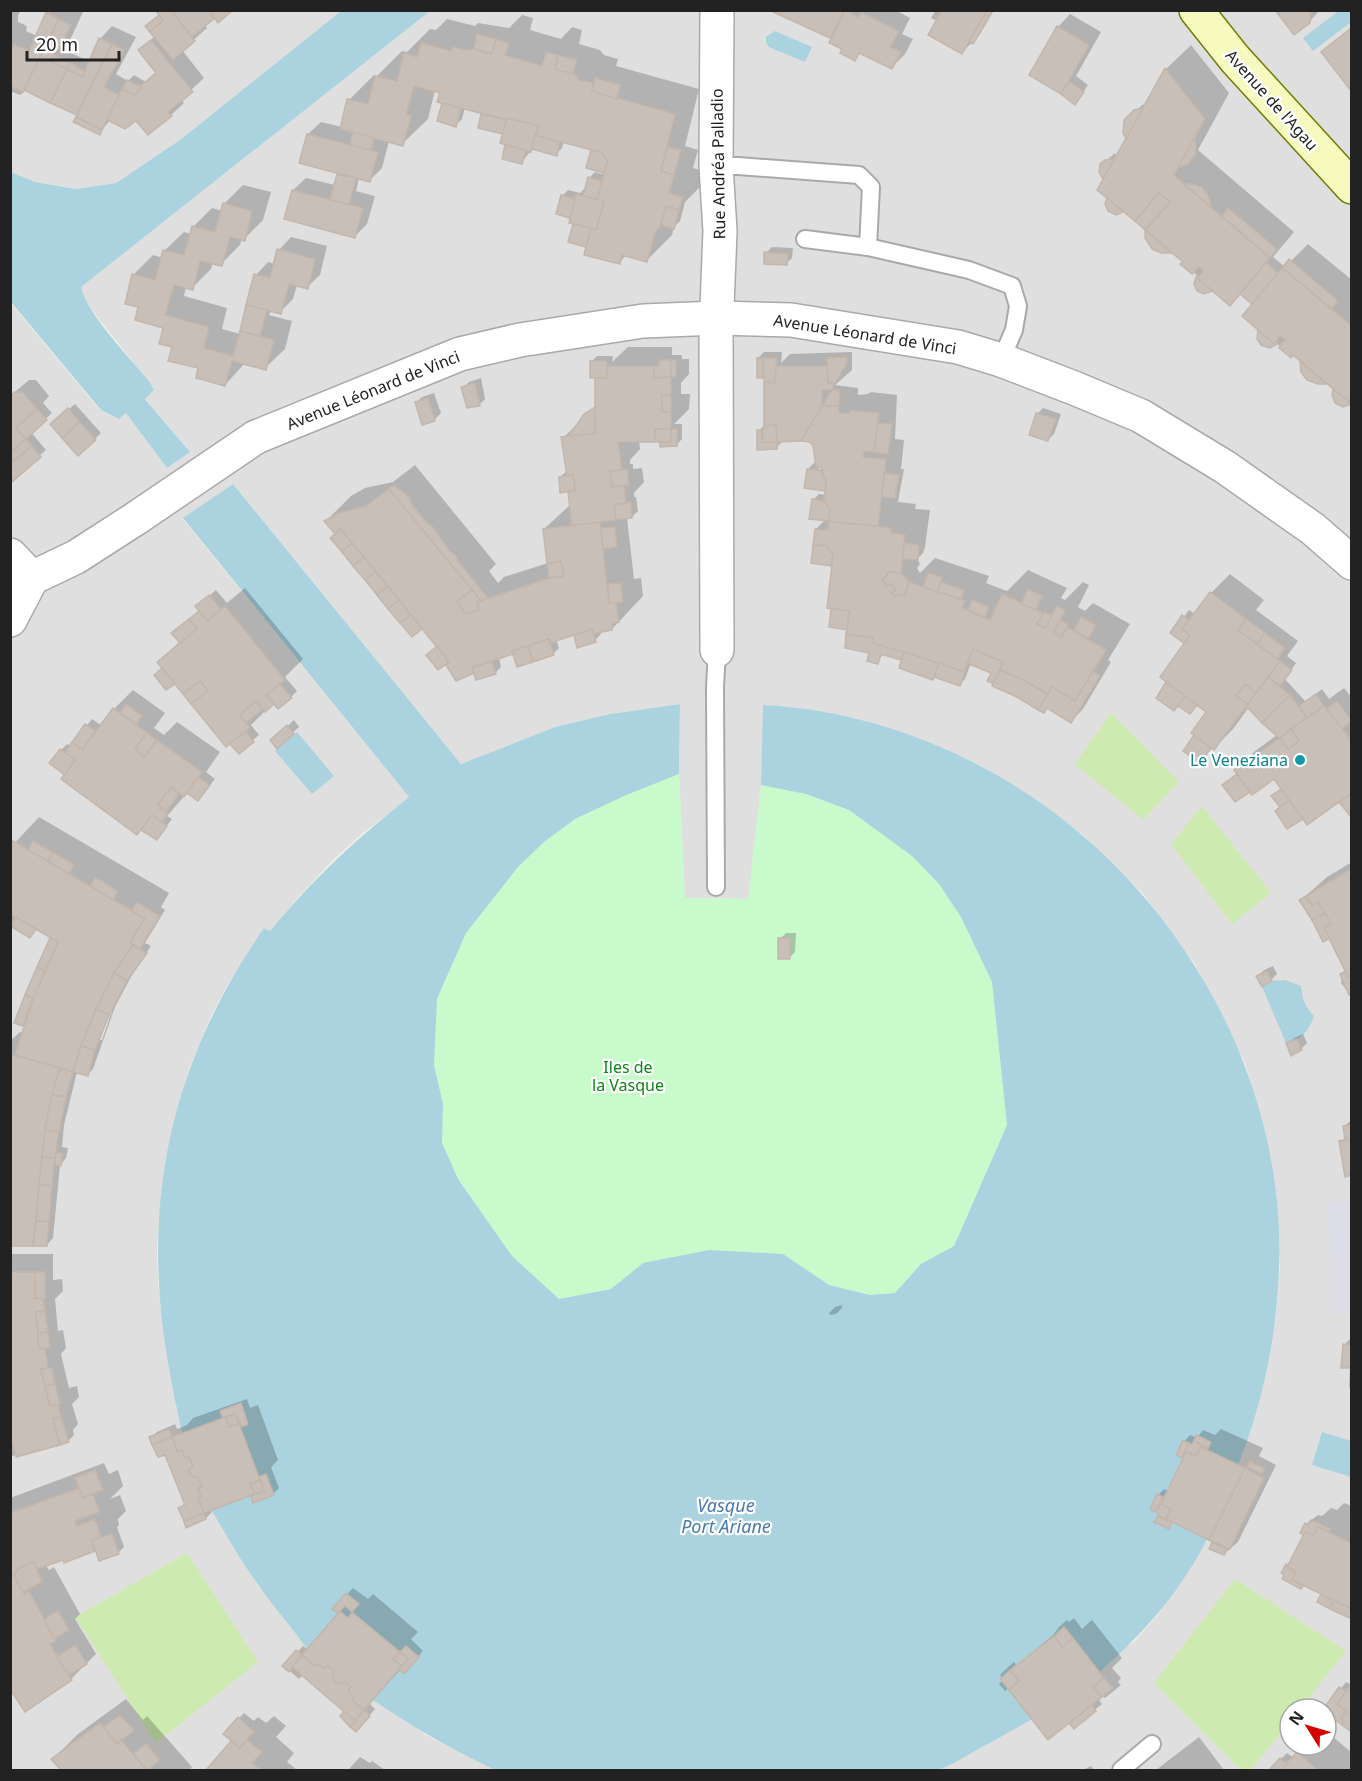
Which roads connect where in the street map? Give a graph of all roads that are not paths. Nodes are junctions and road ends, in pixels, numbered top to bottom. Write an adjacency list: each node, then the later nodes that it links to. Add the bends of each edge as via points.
1 (717, 10): 3 (street, Rue Andréa Palladio)
2 (1196, 10): 4 (street, Avenue de l'Agau)
3 (716, 166): 6 (lane, via 859,175 871,187); 7 (street, Rue Andréa Palladio, via 720,231)
4 (1352, 187)
5 (805, 238): 6 (lane)
6 (868, 247): 8 (lane, via 969,270 1012,286 1018,306 1014,330)
7 (718, 318): 8 (street, Avenue Léonard de Vinci, via 790,320 958,347); 10 (street, Avenue Léonard de Vinci, via 643,321 520,340 460,354 256,437 76,557); 12 (street, Rue Andréa Palladio)
8 (1001, 360): 9 (street, Avenue Léonard de Vinci, via 1141,416 1226,467)
9 (1352, 562)
10 (21, 566): 11 (street, Avenue Léonard de Vinci)
11 (10, 620)
12 (717, 650): 13 (lane)
13 (716, 887)
14 (1152, 1744): 15 (lane)
15 (1121, 1770)

